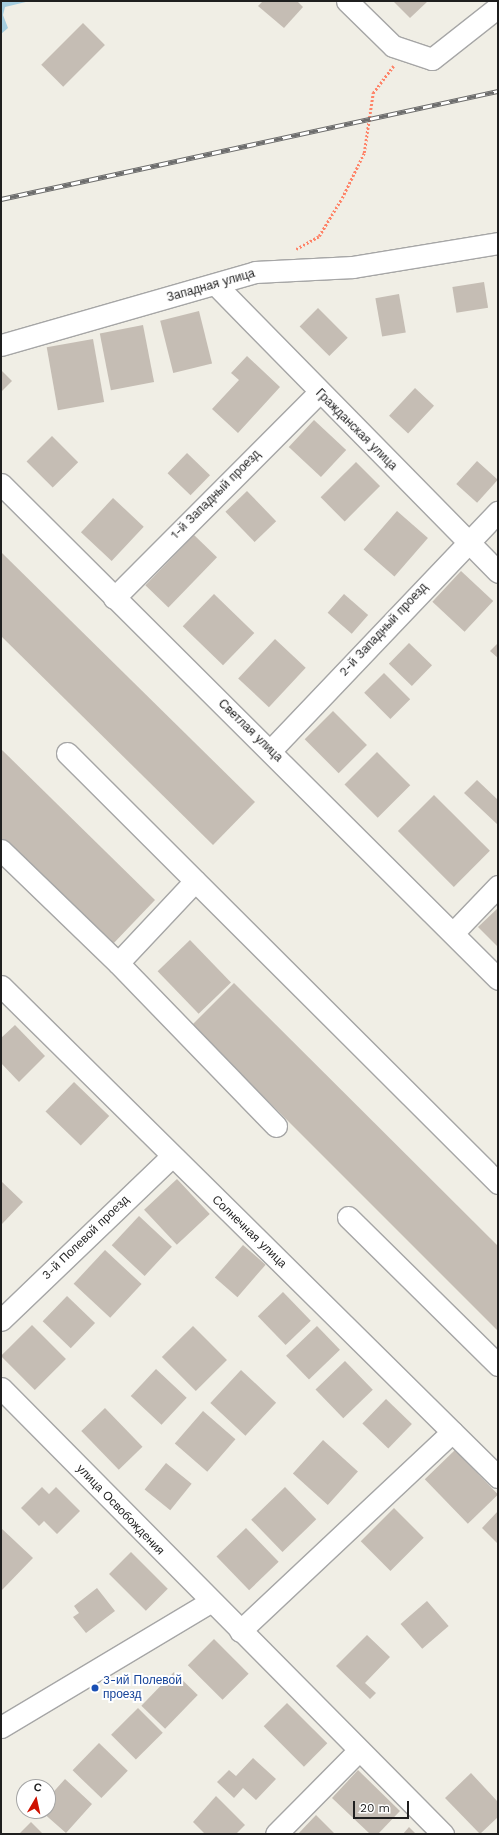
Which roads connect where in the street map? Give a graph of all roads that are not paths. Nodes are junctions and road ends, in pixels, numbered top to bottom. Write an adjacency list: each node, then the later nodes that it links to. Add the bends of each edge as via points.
1 (347, 1): 2 (street, via 393,46 432,59)
2 (498, 7)
3 (498, 243): 4 (street, Западная улица, via 353,267 256,272)
4 (216, 285): 5 (street, Западная улица); 6 (street, Гражданская улица)
5 (1, 345)
6 (318, 393): 9 (street, Гражданская улица); 11 (street, 1-й Западный проезд)
7 (1, 484): 11 (street, Светлая улица)
8 (498, 512): 9 (street, 2-й Западный проезд)
9 (468, 541): 10 (street, Гражданская улица); 12 (street, 2-й Западный проезд)
10 (498, 572)
11 (114, 598): 12 (street, Светлая улица)
12 (271, 750): 17 (street, Светлая улица)
13 (67, 753): 15 (street)
14 (1, 850): 18 (street)
15 (195, 881): 18 (street); 23 (street)
16 (498, 886): 17 (street)
17 (453, 933): 19 (street, Светлая улица)
18 (118, 963): 21 (street)
19 (498, 980)
20 (1, 986): 22 (street, Солнечная улица)
21 (276, 1126)
22 (171, 1156): 25 (street, 3-й Полевой проезд); 28 (street, Солнечная улица)
23 (498, 1183)
24 (348, 1218): 26 (street)
25 (1, 1320)
26 (498, 1365)
27 (1, 1388): 30 (street, улица Освобождения)
28 (452, 1432): 29 (street, Солнечная улица); 31 (street)
29 (498, 1477)
30 (210, 1602): 31 (street, улица Освобождения); 32 (street)
31 (240, 1631): 33 (street, улица Освобождения)
32 (1, 1727)
33 (359, 1750): 34 (street); 35 (street, улица Освобождения)
34 (276, 1834)
35 (444, 1834)

